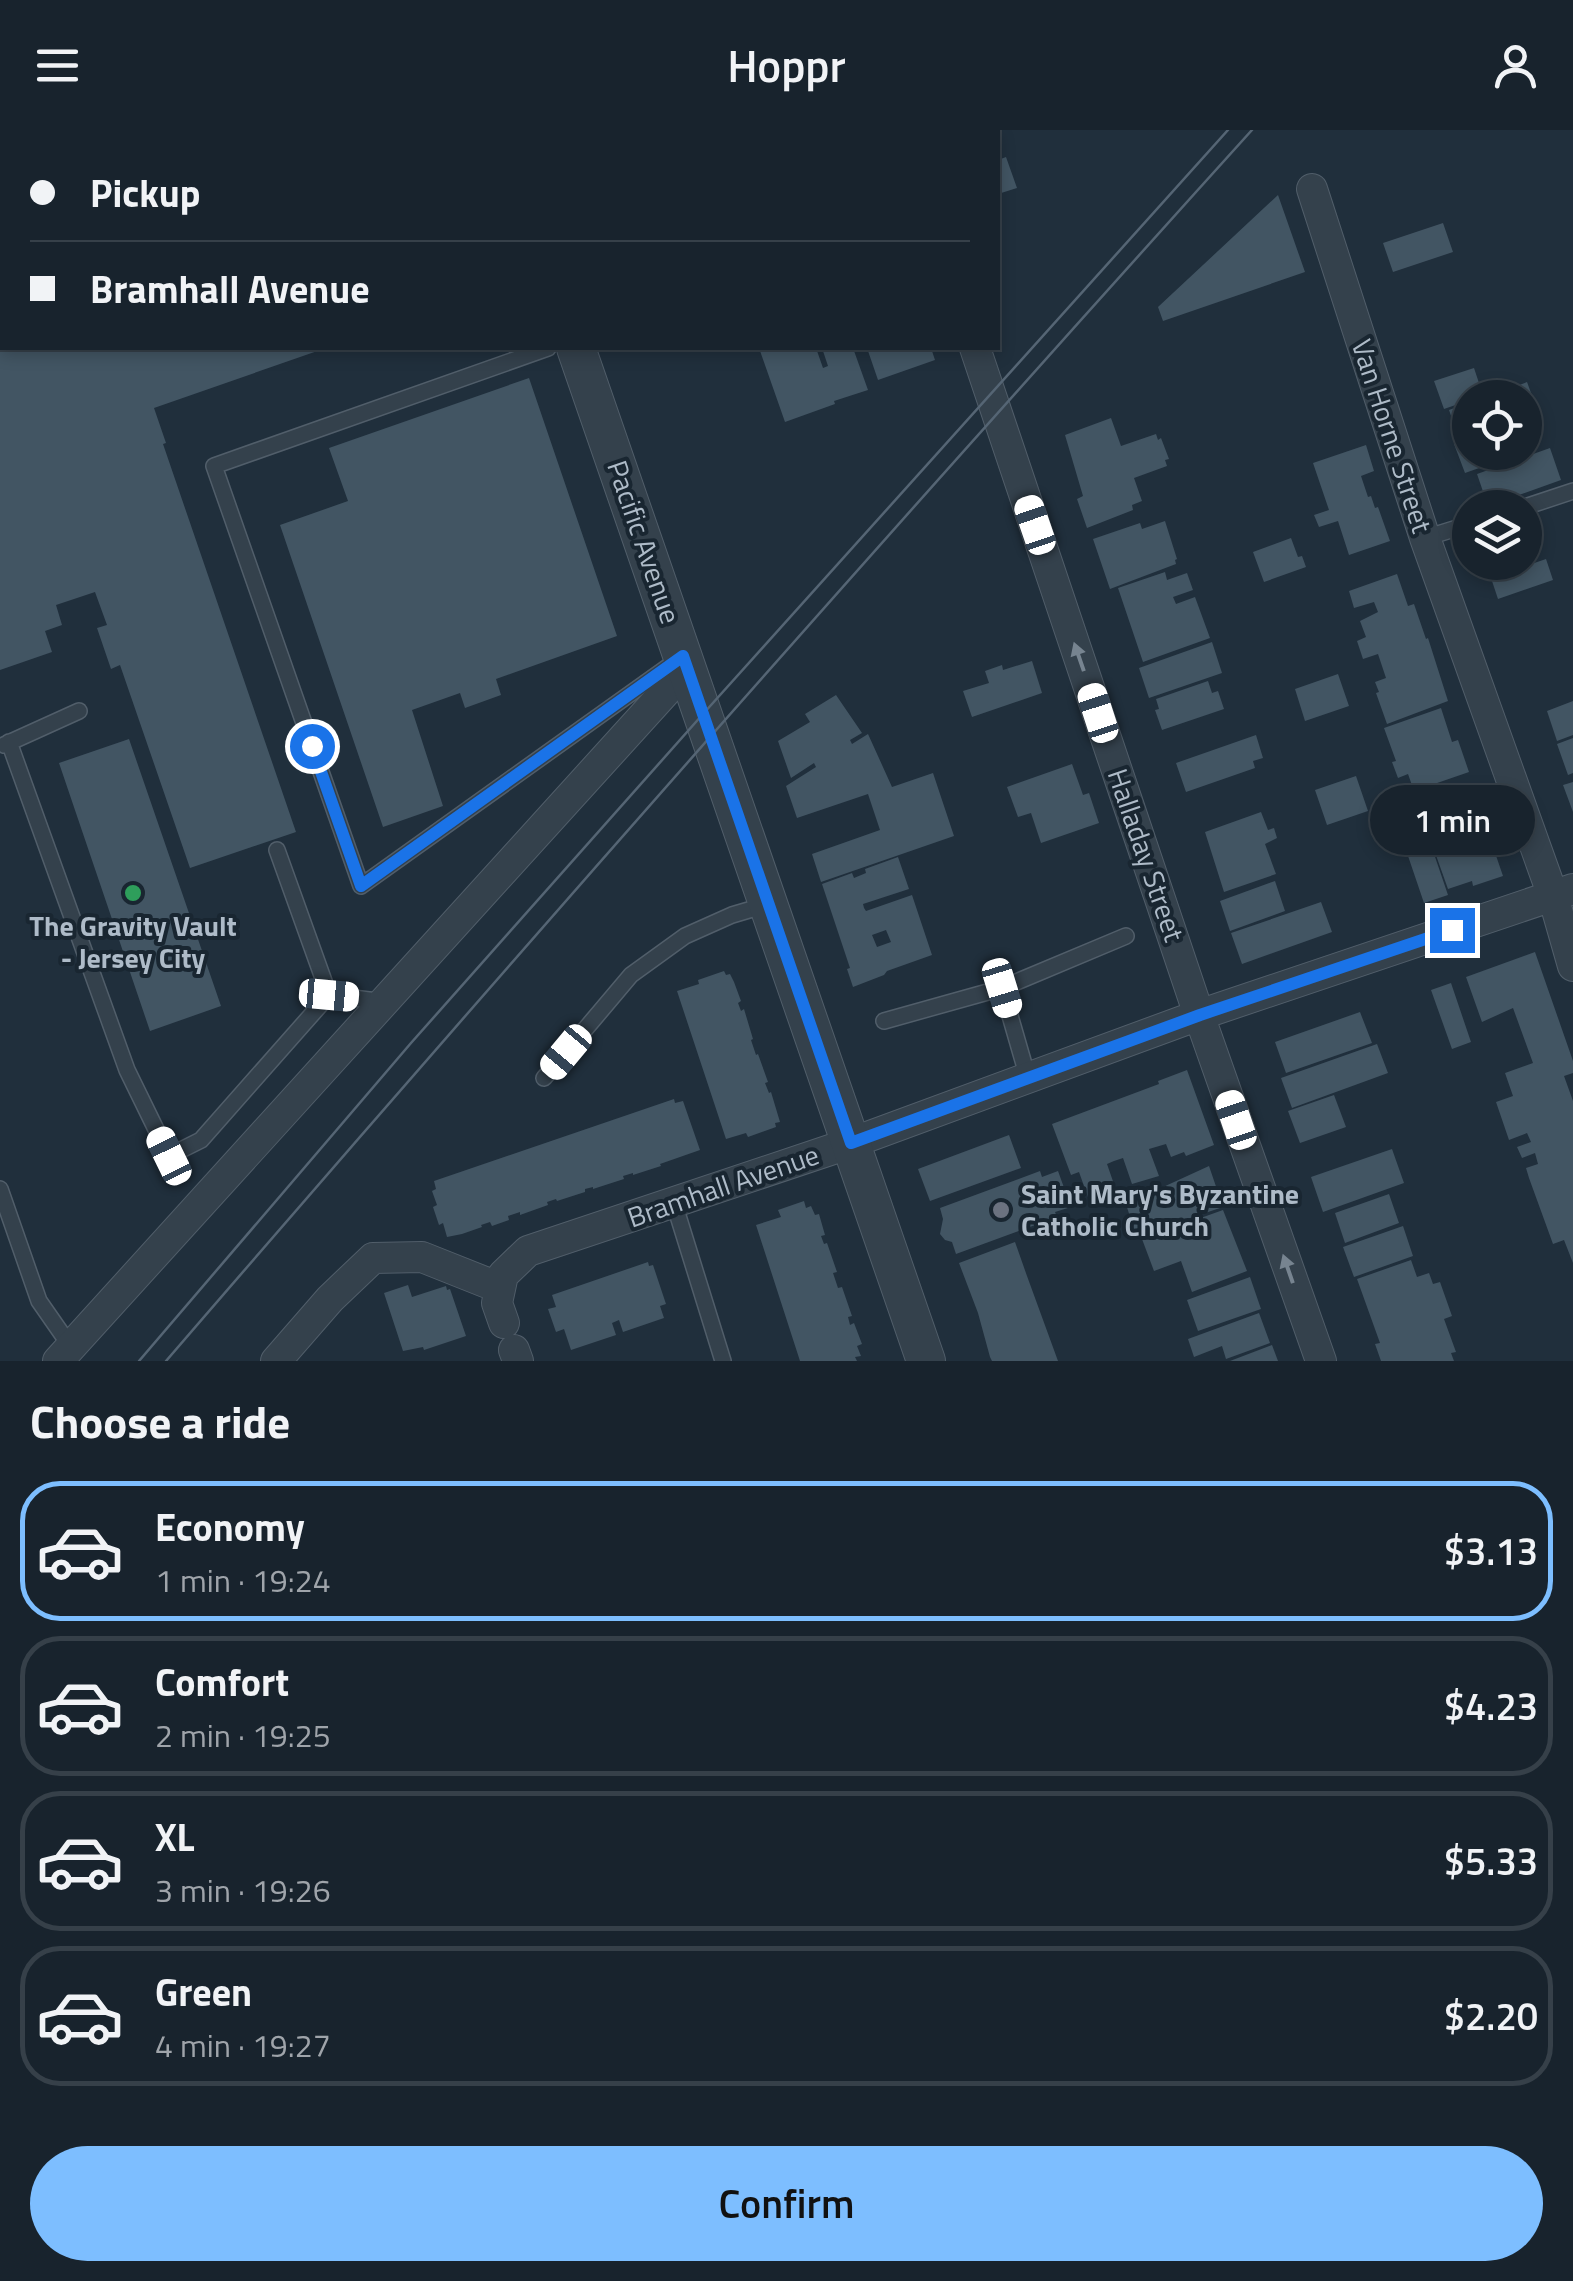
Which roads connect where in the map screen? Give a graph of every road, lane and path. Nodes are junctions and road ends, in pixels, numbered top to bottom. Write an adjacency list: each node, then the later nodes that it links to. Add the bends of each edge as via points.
1 (1312, 189): 8 (street, Van Horne Street)
2 (542, 350): 9 (lane, via 214,466 361,886)
3 (577, 350): 9 (street, Pacific Avenue)
4 (976, 350): 20 (street, Halladay Street, one-way to 4)
5 (1573, 491): 6 (lane)
6 (1542, 501)
7 (1452, 530): 8 (lane)
8 (1425, 538): 13 (street, Van Horne Street)
9 (685, 662): 14 (street, Pacific Avenue); 19 (street)
10 (79, 712): 11 (lane)
11 (5, 744): 18 (lane, via 126,1070 169,1156 201,1140)
12 (277, 850): 18 (lane)
13 (1563, 892): 16 (street, Van Horne Street); 20 (street, Bramhall Avenue)
14 (768, 904): 22 (lane, via 685,936 631,975); 24 (street, Pacific Avenue)
15 (1126, 936): 17 (lane)
16 (1573, 966)
17 (1002, 988): 21 (lane); 23 (lane)
18 (329, 995): 19 (lane)
19 (385, 1002): 29 (street)
20 (1200, 1015): 23 (street, Bramhall Avenue); 33 (street, Halladay Street, one-way to 20)
21 (884, 1022)
22 (544, 1078)
23 (1028, 1078): 24 (street, Bramhall Avenue)
24 (851, 1143): 26 (street, Bramhall Avenue); 32 (street, Pacific Avenue)
25 (0, 1189): 29 (lane)
26 (674, 1202): 27 (street, Bramhall Avenue, via 528,1252); 31 (lane)
27 (501, 1281): 28 (street, via 497,1303); 30 (street, via 422,1257 373,1258)
28 (512, 1345)
29 (65, 1354)
30 (276, 1361)
31 (723, 1361)
32 (926, 1361)
33 (1320, 1361)

